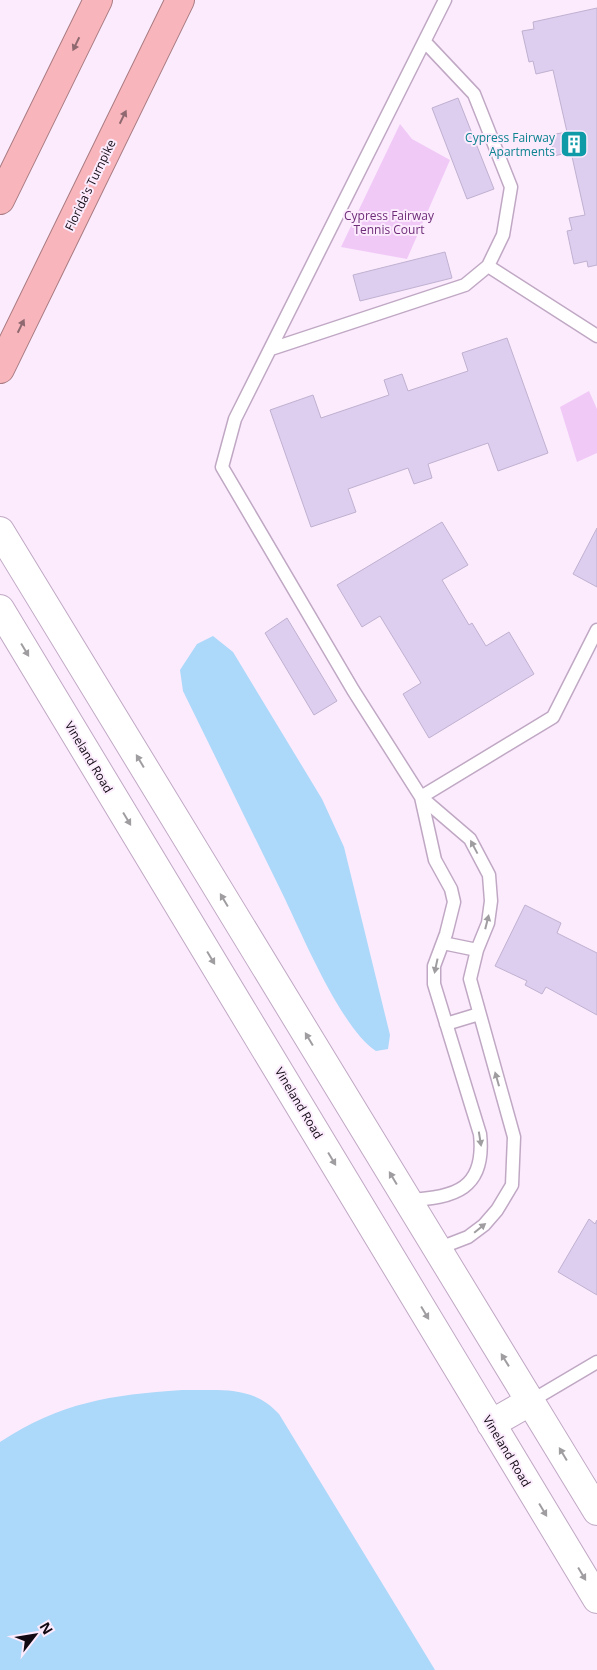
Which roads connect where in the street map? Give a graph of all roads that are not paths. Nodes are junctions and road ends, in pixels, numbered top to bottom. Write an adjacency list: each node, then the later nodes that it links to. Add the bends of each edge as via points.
1 (98, 0): 5 (highway, one-way to 5)
2 (180, 0): 9 (highway, Florida's Turnpike, one-way to 2)
3 (445, 0): 4 (lane)
4 (425, 42): 6 (lane, via 474,94 511,188 503,235); 8 (lane)
5 (0, 200)
6 (488, 266): 7 (lane); 8 (lane, via 466,285)
7 (597, 336)
8 (270, 349): 13 (lane, via 235,419 222,468)
9 (0, 369)
10 (1, 532): 18 (street, one-way to 10)
11 (0, 609): 20 (street, Vineland Road, one-way to 20)
12 (597, 630): 13 (lane, via 552,717)
13 (420, 797): 14 (lane, via 435,860 451,889 454,902); 15 (lane, one-way to 13, via 488,923 491,901 489,875 470,839)
14 (443, 943): 15 (lane); 17 (lane, one-way to 17, via 434,966 434,984)
15 (477, 950): 16 (lane, via 470,979)
16 (479, 1014): 17 (lane); 19 (lane, one-way to 16, via 468,1237 484,1225 512,1185 514,1137)
17 (446, 1024): 18 (lane, one-way to 18, via 480,1134 482,1154 477,1172 458,1190 441,1198)
18 (407, 1200): 19 (street)
19 (437, 1249): 20 (street); 22 (street, one-way to 19)
20 (400, 1271): 23 (street, Vineland Road, one-way to 23)
21 (597, 1362): 22 (lane)
22 (531, 1401): 23 (street); 24 (street, one-way to 22)
23 (491, 1424): 25 (street, Vineland Road, one-way to 25)
24 (597, 1511)
25 (597, 1598)

